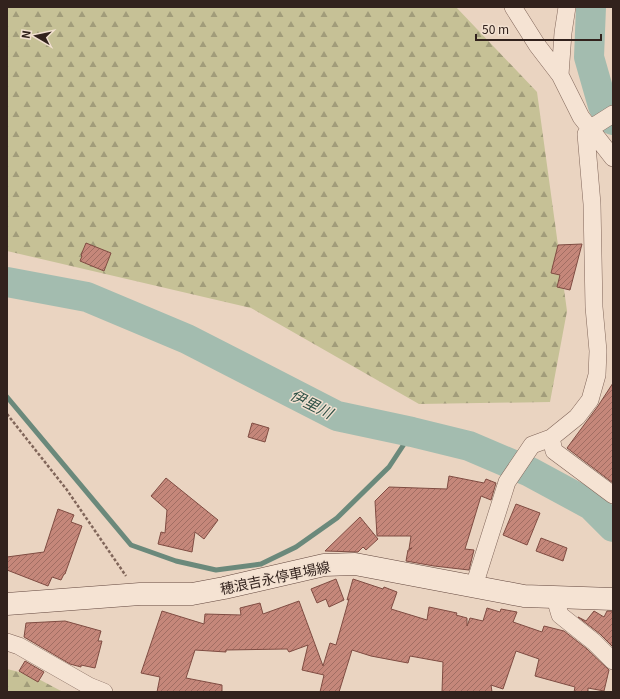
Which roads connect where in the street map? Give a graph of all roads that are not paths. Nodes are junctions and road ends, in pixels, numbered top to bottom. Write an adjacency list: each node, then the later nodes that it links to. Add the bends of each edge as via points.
1 (513, 7): 3 (street)
2 (567, 7): 3 (street)
3 (560, 75): 5 (street, via 581,117)
4 (613, 114): 5 (street)
5 (592, 128): 6 (street); 7 (street, via 586,134 592,204 597,375 590,400 577,417)
6 (613, 158)
7 (550, 438): 8 (street, via 554,451); 9 (street, via 532,445 507,482)
8 (613, 495)
9 (474, 586): 10 (main road, 穂浪吉永停車場線, via 524,596); 12 (main road, 穂浪吉永停車場線, via 355,564 324,565 192,594 140,594)
10 (555, 598): 11 (main road, 穂浪吉永停車場線); 14 (street, via 560,615)
11 (613, 599)
12 (7, 604)
13 (7, 642): 15 (street)
14 (613, 661)
15 (104, 692)

